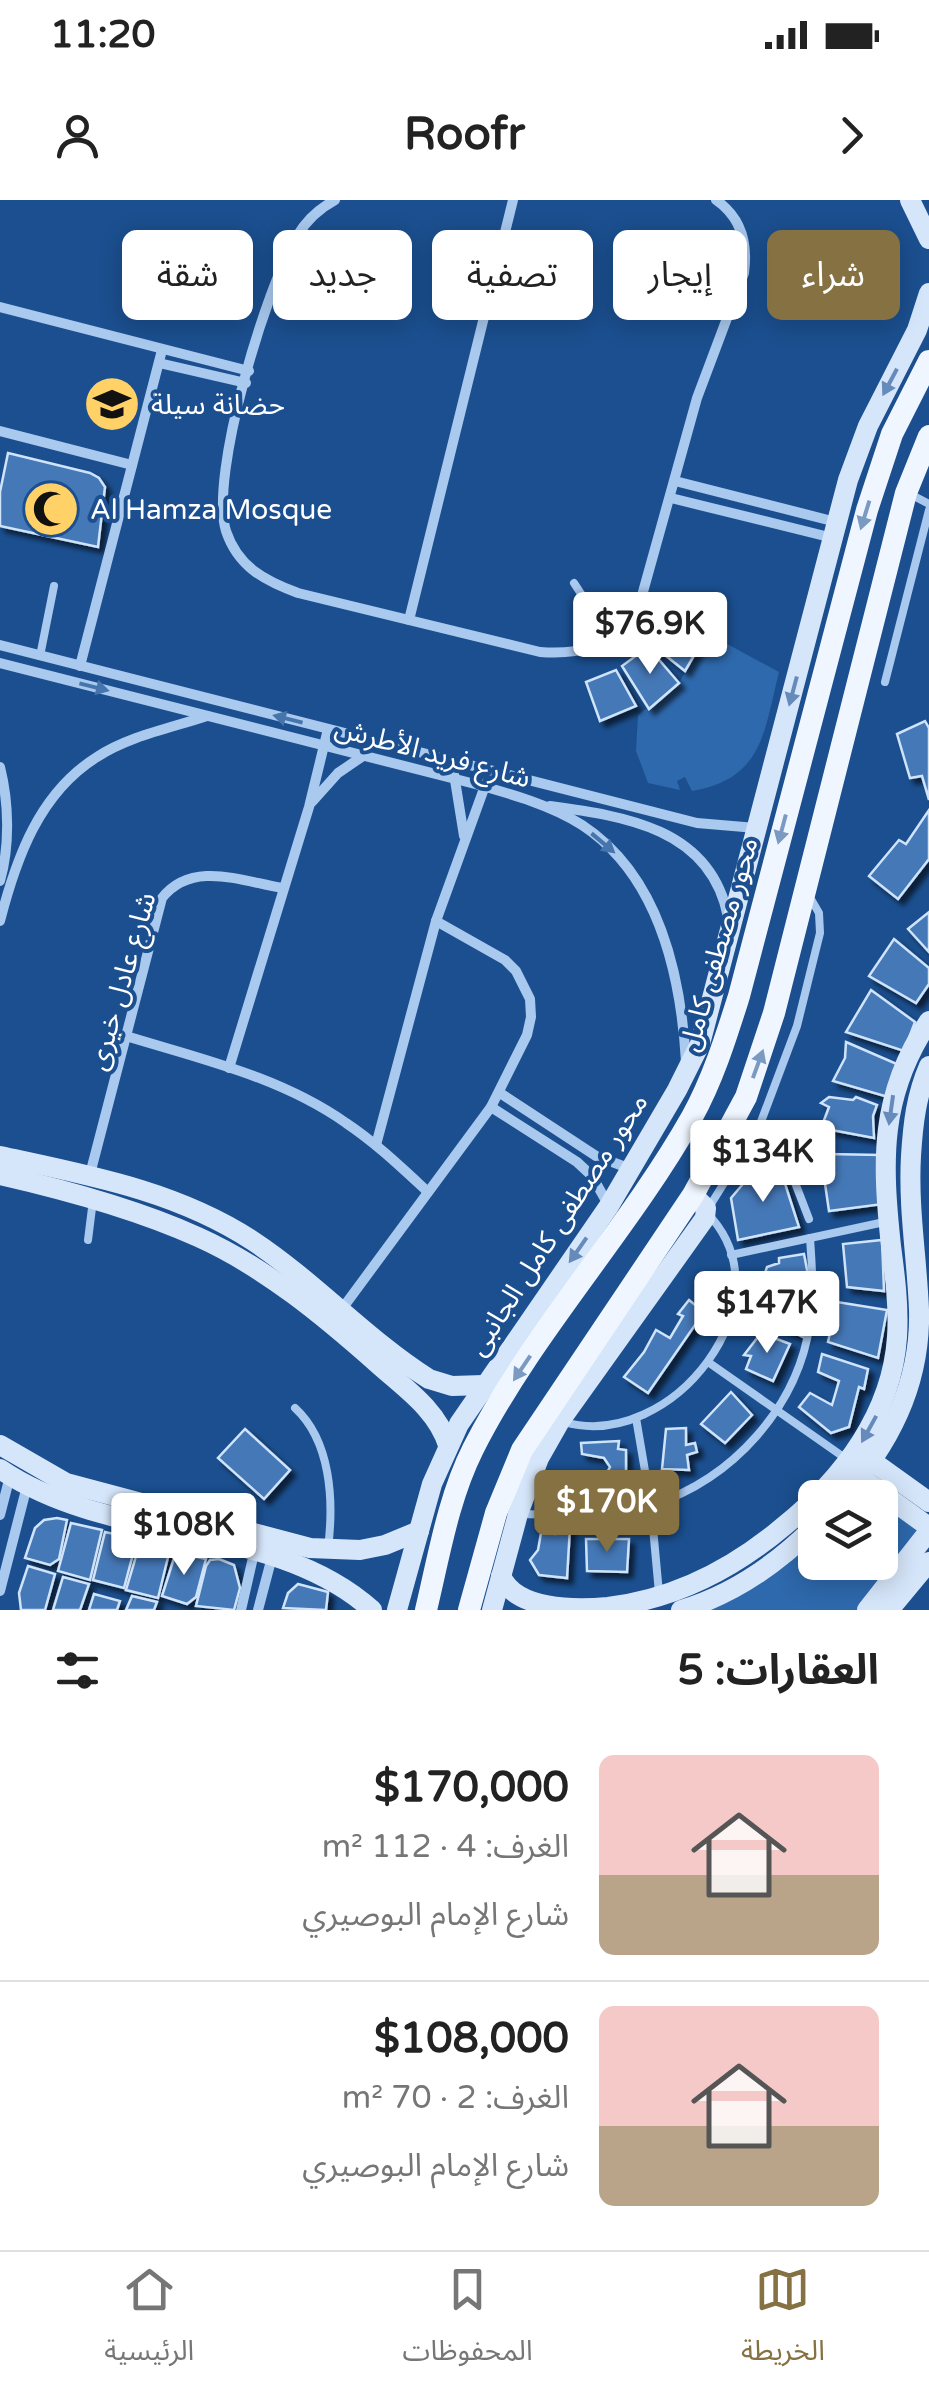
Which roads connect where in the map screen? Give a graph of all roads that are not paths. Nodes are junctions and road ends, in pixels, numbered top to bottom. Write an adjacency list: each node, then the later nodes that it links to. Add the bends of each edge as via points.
1 (336, 200): 11 (street, via 298,234 278,275)
2 (513, 200): 22 (street)
3 (716, 200): 15 (street, via 742,231 744,273 696,398)
4 (910, 200): 5 (street)
5 (928, 234)
6 (929, 293): 19 (street, محور مصطفى كامل الجانبى, one-way to 19, via 857,453)
7 (0, 308): 8 (street)
8 (162, 350): 10 (street); 11 (street)
9 (929, 361): 24 (main road, محور مصطفى كامل, one-way to 24, via 892,434)
10 (159, 363): 11 (street); 14 (street)
11 (247, 377): 22 (street, via 222,476 221,511 238,555 270,583)
12 (0, 431): 14 (street)
13 (929, 436): 16 (main road)
14 (132, 465): 29 (street)
15 (675, 481): 17 (street); 19 (street)
16 (906, 492): 18 (lane); 46 (main road)
17 (671, 498): 19 (street); 25 (street, via 636,616)
18 (929, 507): 30 (lane)
19 (834, 530): 23 (street, محور مصطفى كامل الجانبى)
20 (574, 583): 25 (lane)
21 (54, 586): 27 (lane)
22 (409, 620): 25 (street, via 540,652 584,651)
23 (810, 625): 24 (main road); 42 (street, محور مصطفى كامل الجانبى, one-way to 42)
24 (834, 632): 50 (main road, محور مصطفى كامل, one-way to 50)
25 (611, 640)
26 (4, 646): 27 (street, شارع فريد الأطرش); 28 (street)
27 (40, 656): 29 (street, شارع فريد الأطرش)
28 (2, 663): 31 (street, شارع فريد الأطرش, one-way to 31)
29 (80, 666): 32 (street, شارع فريد الأطرش, one-way to 29)
30 (885, 682)
31 (208, 716): 33 (street, شارع فريد الأطرش); 44 (street, via 96,757 39,817)
32 (328, 729): 33 (street); 35 (street, شارع فريد الأطرش)
33 (324, 746): 34 (street, شارع فريد الأطرش); 41 (street)
34 (363, 756): 38 (street, شارع فريد الأطرش); 41 (street, via 326,783)
35 (463, 764): 37 (street, شارع فريد الأطرش); 38 (street)
36 (0, 767): 44 (street)
37 (482, 769): 39 (street); 42 (street, شارع فريد الأطرش, via 697,824)
38 (454, 779): 39 (street, شارع فريد الأطرش); 43 (street)
39 (484, 787): 40 (street, شارع فريد الأطرش); 43 (street)
40 (539, 804): 49 (street, via 621,816 679,841 722,894); 55 (street, شارع فريد الأطرش, one-way to 55, via 582,825 621,858 648,900 674,972)
41 (309, 807): 45 (street)
42 (757, 828): 49 (street, محور مصطفى كامل الجانبى)
43 (464, 837): 47 (street)
44 (5, 875): 48 (street)
45 (282, 888): 52 (street, شارع عادل خيرى, via 207,875 171,888 162,898); 54 (street)
46 (805, 890): 58 (lane, via 819,912 820,933 796,1026); 66 (main road, one-way to 46, via 762,1056)
47 (436, 921): 56 (street, via 505,960 525,984 527,1035); 59 (street)
48 (0, 922)
49 (729, 936): 50 (main road); 55 (street, محور مصطفى كامل الجانبى)
50 (752, 947): 67 (main road, محور مصطفى كامل, via 727,1034 693,1115)
51 (929, 1022): 69 (street, one-way to 69, via 890,1106)
52 (126, 1036): 54 (street); 63 (street, شارع عادل خيرى)
53 (929, 1066): 76 (street, via 914,1110)
54 (229, 1068): 59 (street, via 312,1102)
55 (686, 1072): 61 (street, محور مصطفى كامل الجانبى)
56 (500, 1093): 57 (street); 61 (street, via 596,1156)
57 (492, 1107): 64 (street); 67 (street, via 578,1162)
58 (759, 1127): 66 (lane); 68 (lane, via 789,1167)
59 (376, 1145): 64 (street)
60 (0, 1156): 63 (street)
61 (632, 1169): 67 (street, محور مصطفى كامل الجانبى)
62 (0, 1175): 65 (street)
63 (90, 1175): 65 (street, شارع عادل خيرى); 77 (street, via 216,1219 254,1241)
64 (428, 1192): 77 (street)
65 (88, 1199): 72 (lane); 77 (street, via 214,1246)
66 (700, 1204): 70 (main road); 73 (lane, via 724,1232); 83 (street, via 680,1254)
67 (619, 1211): 70 (main road, via 642,1240); 74 (main road, محور مصطفى كامل); 79 (street, محور مصطفى كامل الجانبى, one-way to 79)
68 (808, 1219)
69 (888, 1221): 71 (lane); 76 (street)
70 (663, 1238): 75 (main road)
71 (810, 1238): 73 (lane); 81 (lane, via 810,1326)
72 (88, 1240)
73 (731, 1254): 78 (lane, via 732,1311)
74 (599, 1260): 75 (main road, via 620,1266); 108 (main road, محور مصطفى كامل, one-way to 108, via 520,1370 472,1452)
75 (633, 1284): 109 (main road, via 522,1450)
76 (907, 1296): 86 (street, via 918,1338 908,1390 900,1414)
77 (336, 1316): 79 (street, via 429,1378 452,1386); 85 (street, via 428,1408)
78 (708, 1362): 81 (lane); 82 (lane)
79 (484, 1385): 85 (street, محور مصطفى كامل الجانبى)
80 (295, 1408): 96 (lane, via 318,1434 331,1510)
81 (776, 1411): 86 (lane); 90 (lane, via 722,1470)
82 (636, 1418): 83 (lane, via 598,1427); 90 (lane)
83 (560, 1421): 91 (street)
84 (0, 1445): 97 (street, via 66,1483)
85 (448, 1445): 94 (street, محور مصطفى كامل الجانبى)
86 (861, 1466): 88 (street); 89 (street); 93 (street); 102 (street, via 746,1556)
87 (12, 1477): 92 (street); 98 (street, via 84,1509); 101 (street)
88 (852, 1480)
89 (929, 1502)
90 (650, 1506): 91 (lane, via 606,1514); 102 (lane)
91 (518, 1514): 100 (street)
92 (0, 1515)
93 (929, 1529): 112 (street)
94 (419, 1531): 96 (street, via 372,1548); 107 (street, محور مصطفى كامل الجانبى)
95 (798, 1540): 111 (street, via 755,1576)
96 (328, 1550): 97 (street)
97 (296, 1554): 98 (street); 106 (street)
98 (263, 1555): 104 (street); 105 (street)
99 (929, 1562): 113 (street)
100 (501, 1576): 103 (street); 110 (street)
101 (0, 1591)
102 (660, 1597): 103 (street, via 607,1607)
103 (522, 1606)
104 (241, 1610)
105 (258, 1610)
106 (372, 1610)
107 (397, 1610)
108 (426, 1610)
109 (469, 1610)
110 (492, 1610)
111 (682, 1610)
112 (867, 1610)
113 (890, 1610)

